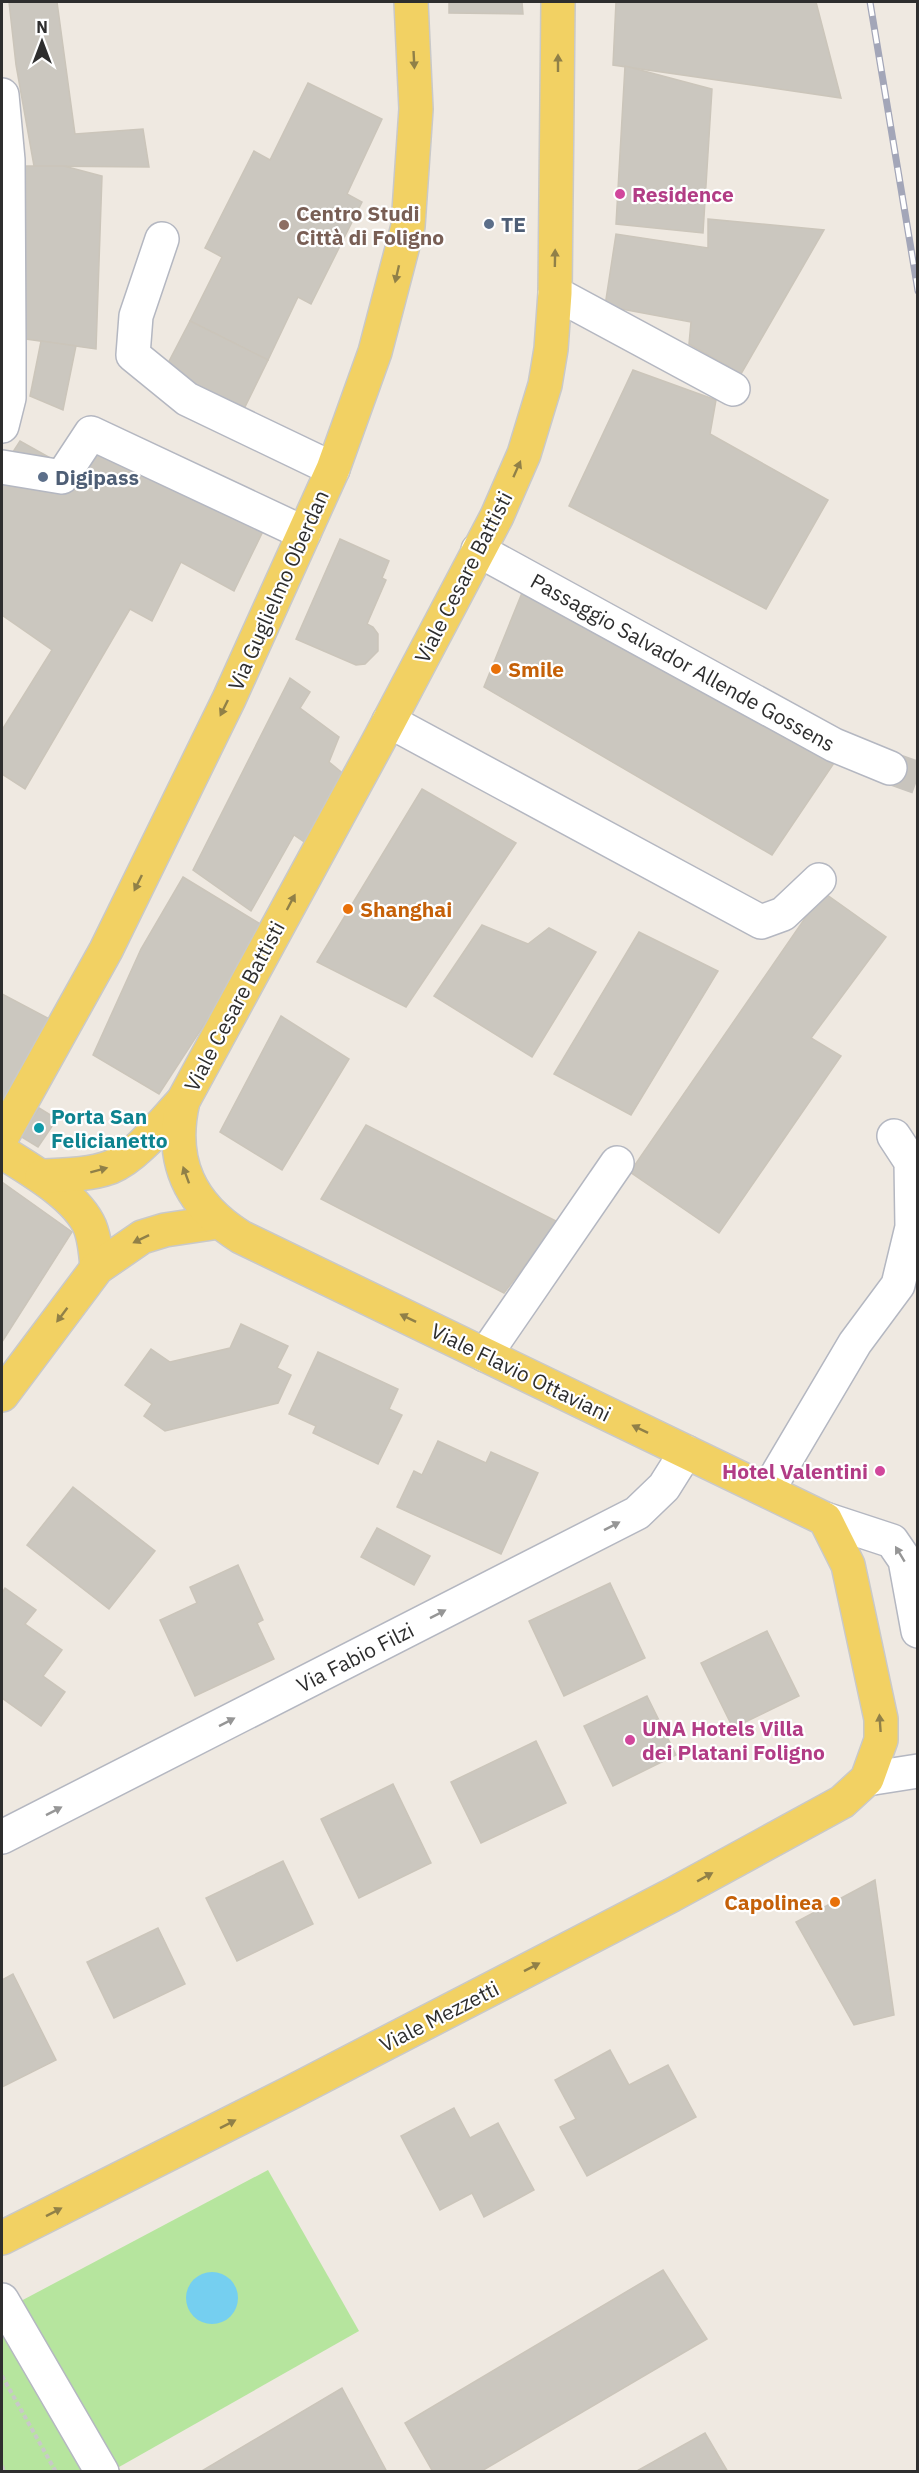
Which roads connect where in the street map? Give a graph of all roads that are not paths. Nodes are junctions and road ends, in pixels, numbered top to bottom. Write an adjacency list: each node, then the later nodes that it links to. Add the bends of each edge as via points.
1 (411, 2): 9 (main road, Via Guglielmo Oberdan, one-way to 9, via 416,109 408,226 375,352)
2 (558, 2): 5 (main road, Viale Cesare Battisti, one-way to 2)
3 (2, 95): 7 (street, via 8,160 9,334 9,398)
4 (162, 239): 9 (street, via 136,316 133,355 187,399)
5 (555, 293): 6 (street); 11 (main road, Viale Cesare Battisti, one-way to 5, via 524,454 542,397)
6 (733, 389)
7 (2, 426)
8 (2, 467): 10 (street, via 62,477 91,433)
9 (333, 470): 10 (main road, Via Guglielmo Oberdan)
10 (304, 533): 17 (main road, Via Guglielmo Oberdan, one-way to 17, via 229,699 106,950)
11 (478, 550): 12 (main road, Viale Cesare Battisti); 13 (street, Passaggio Salvador Allende Gossens, via 834,745)
12 (389, 721): 14 (street, via 761,922 783,914); 15 (main road, Viale Cesare Battisti, one-way to 12)
13 (890, 768)
14 (819, 880)
15 (183, 1101): 20 (main road, Viale Cesare Battisti, one-way to 15, via 93,1172 113,1166); 21 (main road, Viale Cesare Battisti, one-way to 15, via 194,1194 183,1167 178,1136)
16 (894, 1136): 26 (street, via 910,1162 912,1227 898,1285 855,1343)
17 (2, 1137)
18 (2, 1152): 20 (main road)
19 (617, 1163): 23 (street)
20 (42, 1176): 22 (main road, via 81,1212 89,1225)
21 (219, 1222): 22 (main road, one-way to 22, via 165,1230 142,1238); 23 (main road, Viale Flavio Ottaviani, one-way to 21, via 269,1251)
22 (97, 1268): 24 (main road, one-way to 24)
23 (485, 1355): 25 (main road, Viale Flavio Ottaviani, one-way to 23)
24 (2, 1395)
25 (687, 1452): 26 (main road, Viale Flavio Ottaviani); 31 (street, Via Fabio Filzi, one-way to 25, via 637,1513 664,1487)
26 (768, 1490): 27 (main road, Viale Flavio Ottaviani)
27 (825, 1519): 28 (street, one-way to 27, via 905,1560 892,1541); 30 (main road, one-way to 27, via 881,1740 881,1719 848,1565)
28 (918, 1631)
29 (918, 1771): 30 (street)
30 (867, 1779): 32 (main road, Viale Mezzetti, one-way to 30, via 672,1895 842,1802)
31 (2, 1837)
32 (2, 2238)
33 (2, 2300): 34 (street)
34 (102, 2472)

